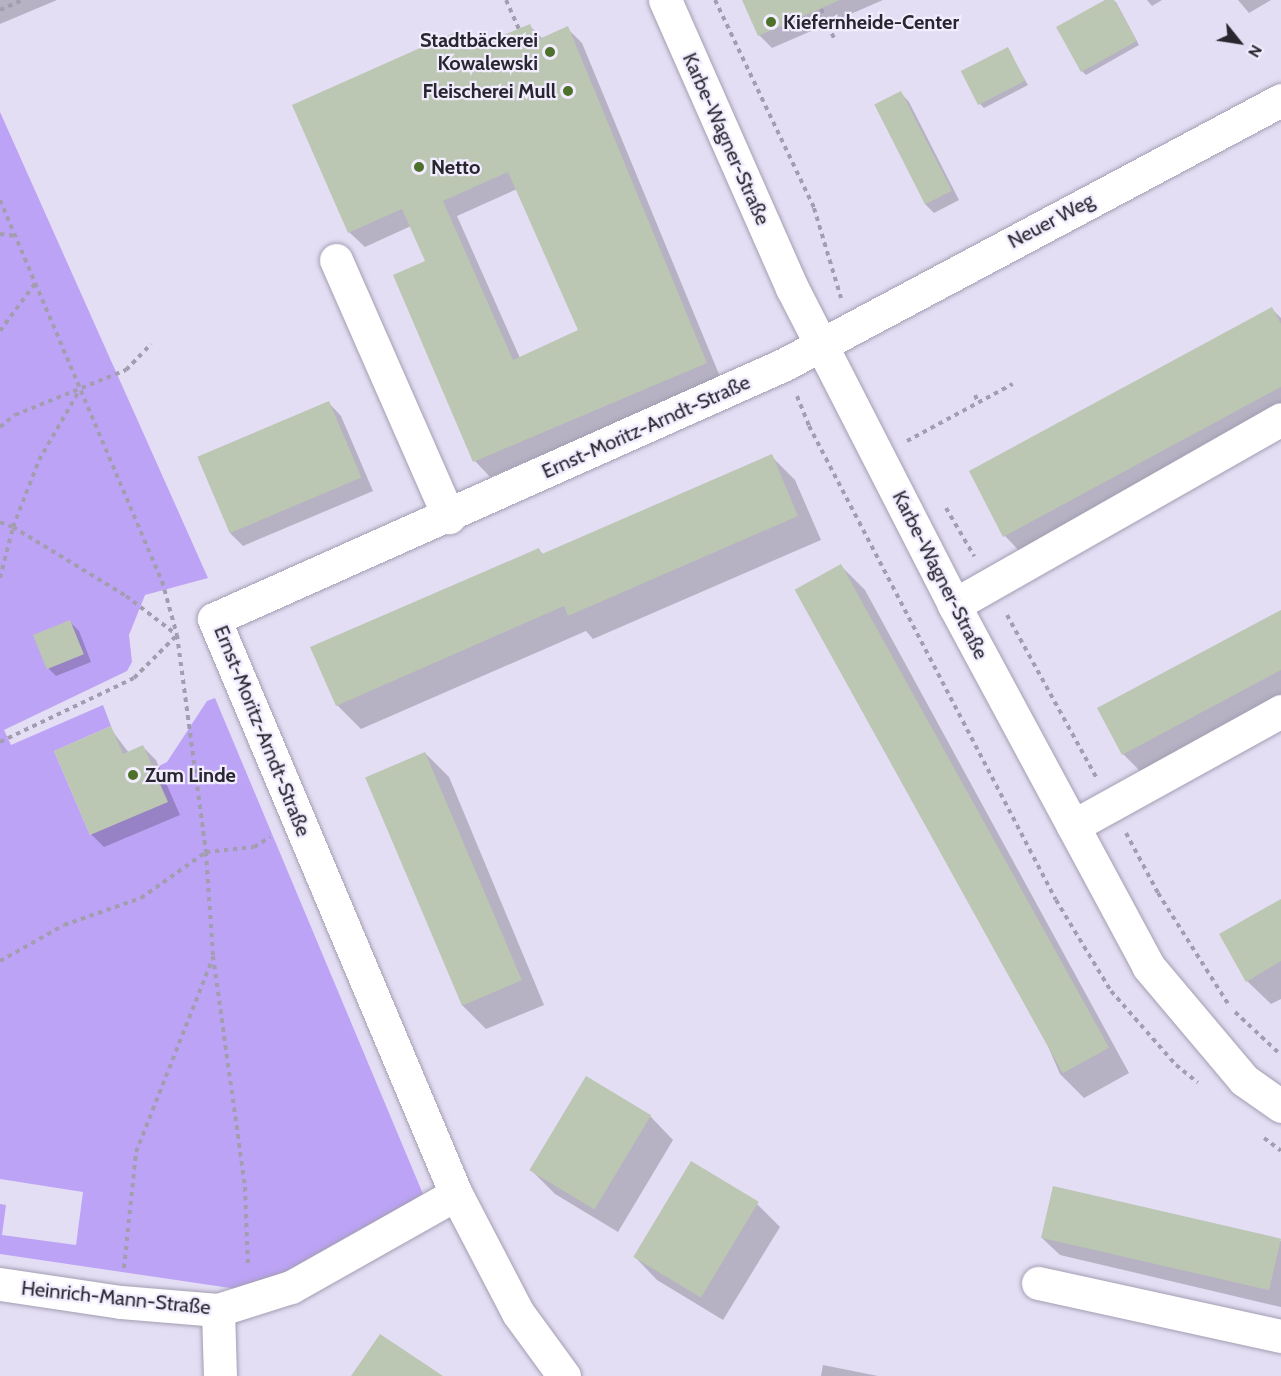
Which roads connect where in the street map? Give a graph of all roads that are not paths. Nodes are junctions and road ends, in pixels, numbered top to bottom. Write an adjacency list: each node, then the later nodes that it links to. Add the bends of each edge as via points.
1 (665, 0): 4 (street, Karbe-Wagner-Straße, via 792,288)
2 (1281, 100): 4 (street, Neuer Weg)
3 (336, 260): 6 (street)
4 (821, 344): 6 (street, Ernst-Moritz-Arndt-Straße); 7 (street, Karbe-Wagner-Straße)
5 (1281, 419): 7 (street)
6 (449, 517): 11 (street, Ernst-Moritz-Arndt-Straße, via 214,619)
7 (954, 605): 9 (street, Karbe-Wagner-Straße)
8 (1281, 711): 9 (street)
9 (1072, 826): 10 (street, Karbe-Wagner-Straße, via 1148,966 1244,1080)
10 (1281, 1106)
11 (456, 1194): 14 (street, Heinrich-Mann-Straße, via 291,1287); 17 (street, Ernst-Moritz-Arndt-Straße, via 518,1313)
12 (1038, 1283): 15 (street)
13 (0, 1284): 14 (street, Heinrich-Mann-Straße, via 121,1302)
14 (218, 1310): 16 (street)
15 (1281, 1336)
16 (220, 1376)
17 (564, 1376)

